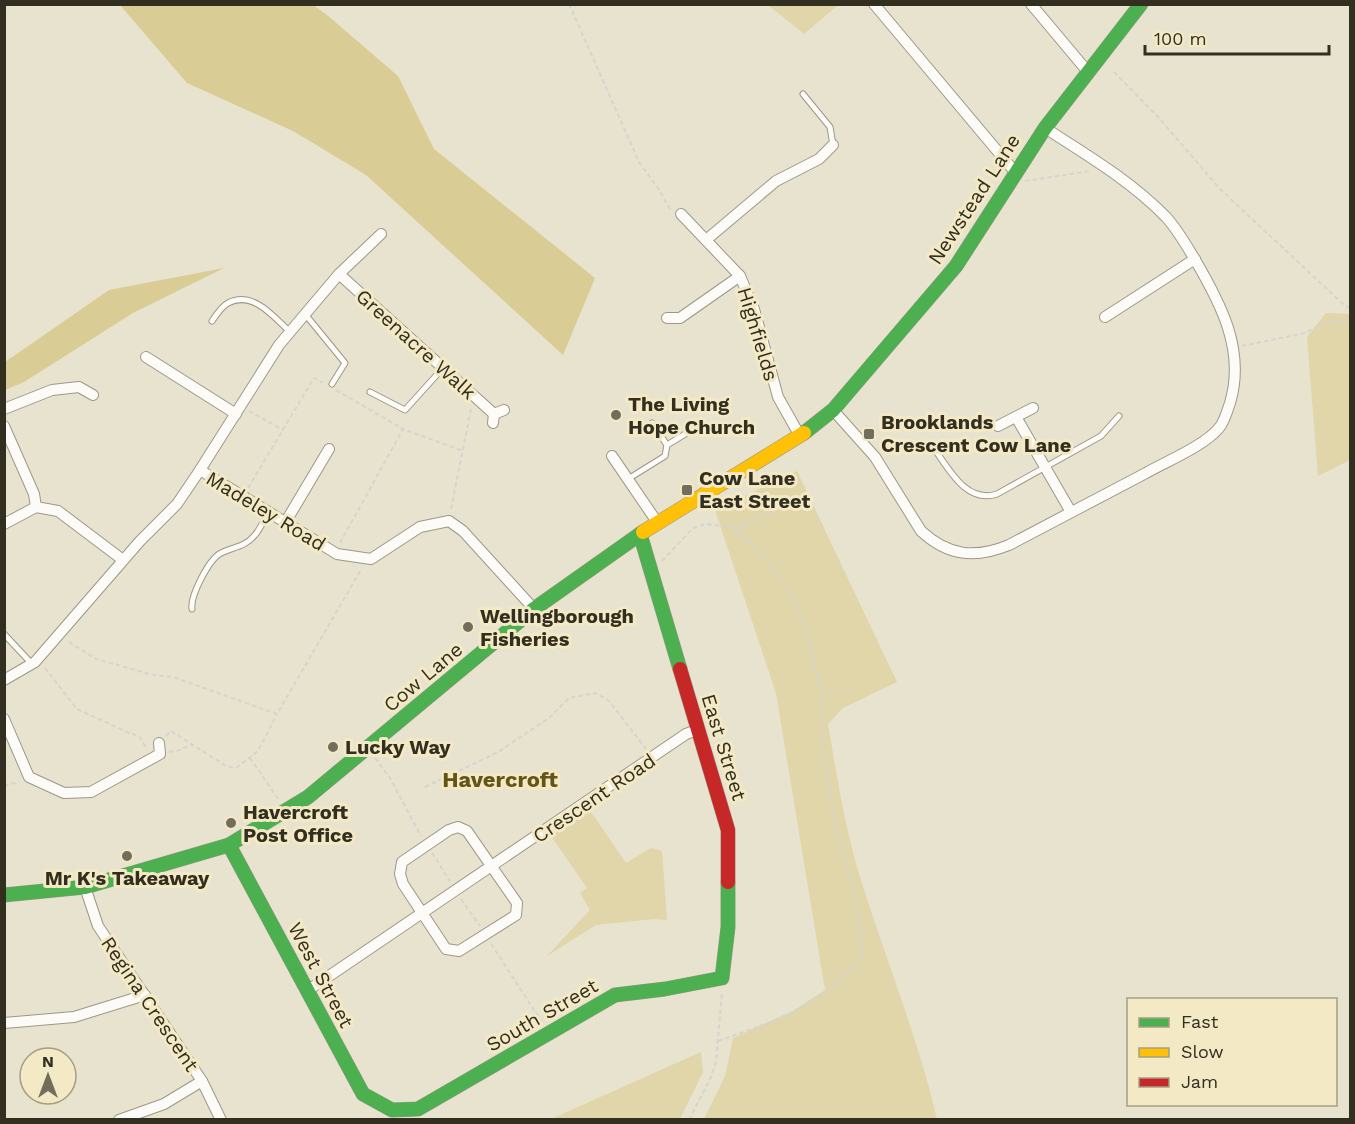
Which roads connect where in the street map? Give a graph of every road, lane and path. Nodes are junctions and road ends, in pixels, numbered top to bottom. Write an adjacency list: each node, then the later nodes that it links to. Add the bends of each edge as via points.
1 (569, 4): 12 (path, via 639,162 674,215)
2 (874, 4): 11 (street)
3 (1031, 4): 5 (street)
4 (1141, 4): 5 (main road, Newstead Lane)
5 (1088, 72): 8 (main road, Newstead Lane)
6 (1114, 72): 18 (path, via 1159,117 1220,189)
7 (803, 94): 9 (lane, via 830,127)
8 (1045, 128): 10 (street); 11 (main road, Newstead Lane)
9 (833, 145): 14 (street, via 819,159 776,181)
10 (1100, 163): 11 (path, via 1091,171 1019,181); 15 (street, via 1166,217)
11 (1013, 175): 35 (main road, Newstead Lane, via 956,266)
12 (681, 214): 14 (street, Highfields)
13 (381, 234): 16 (street)
14 (706, 240): 17 (street, Highfields)
15 (1194, 259): 20 (street); 25 (street, via 1221,306)
16 (339, 274): 19 (street); 27 (street, Greenacre Walk)
17 (740, 276): 21 (street, via 680,318); 45 (street, Highfields, via 754,309 778,397)
18 (1350, 308)
19 (305, 314): 24 (street); 28 (lane, via 345,363)
20 (1105, 317)
21 (667, 318)
22 (1350, 320): 25 (path, via 1325,322 1305,333)
23 (212, 321): 24 (lane, via 227,303 252,301)
24 (290, 332): 34 (street)
25 (1234, 348): 58 (street, via 1232,395 1219,427 1207,439)
26 (146, 357): 34 (street)
27 (443, 368): 29 (lane, via 405,410); 31 (street, Greenacre Walk)
28 (332, 384)
29 (370, 392)
30 (93, 395): 33 (street, via 79,387 52,390)
31 (473, 396): 36 (street, Greenacre Walk); 49 (path)
32 (1033, 408): 38 (street)
33 (4, 409)
34 (238, 410): 44 (path); 52 (street)
35 (833, 410): 45 (main road, Cow Lane); 58 (street, via 875,457 921,531 942,546 974,555 992,552)
36 (497, 416)
37 (1119, 416): 51 (lane, via 1101,436)
38 (1016, 417): 42 (street); 51 (street)
39 (652, 423): 46 (lane)
40 (700, 425): 46 (lane)
41 (4, 426): 55 (street)
42 (998, 426)
43 (403, 429): 44 (path, via 314,378); 49 (path); 67 (path)
44 (283, 430): 54 (path)
45 (800, 436): 60 (main road, Cow Lane)
46 (667, 445): 53 (lane, via 665,456)
47 (331, 447): 62 (street)
48 (933, 447): 51 (lane, via 961,485 987,497)
49 (463, 451): 59 (path)
50 (612, 456): 53 (street)
51 (1045, 467): 58 (street)
52 (200, 470): 54 (street, Madeley Road); 69 (street, Madeley Road, via 177,504)
53 (628, 479): 60 (street)
54 (243, 497): 56 (street, Madeley Road)
55 (36, 507): 63 (street); 69 (street, via 58,512)
56 (268, 512): 62 (street, Madeley Road); 71 (lane, via 255,536 236,549 220,553 211,564 194,594)
57 (773, 512): 61 (path)
58 (1071, 512)
59 (449, 521): 68 (street, via 420,527); 72 (street, via 463,531)
60 (657, 522): 66 (main road, Cow Lane)
61 (746, 522): 64 (path); 65 (path)
62 (285, 523): 67 (street, Madeley Road)
63 (4, 524)
64 (733, 528): 65 (path); 70 (path, via 706,524 693,528)
65 (740, 533): 78 (path, via 791,592 804,623)
66 (640, 534): 72 (main road, Cow Lane); 81 (main road, East Street)
67 (335, 553): 68 (street, Madeley Road)
68 (367, 559): 79 (path)
69 (123, 560): 74 (street, Madeley Road)
70 (660, 563)
71 (192, 609)
72 (534, 609): 89 (main road, Cow Lane, via 308,797)
73 (5, 635): 75 (lane)
74 (58, 636): 75 (street, Madeley Road); 79 (path, via 96,659 173,677)
75 (34, 662): 76 (street, Madeley Road); 83 (path, via 77,708 140,736)
76 (4, 680)
77 (844, 692): 78 (path)
78 (822, 694): 99 (path, via 822,738 831,800 853,889 863,954 832,987 798,1011)
79 (277, 714): 84 (path, via 262,745)
80 (4, 719): 86 (street)
81 (697, 730): 85 (street, Crescent Road); 95 (main road, East Street, via 729,830 729,927)
82 (192, 744): 83 (path, via 180,750); 83 (path, via 171,730); 84 (path, via 230,768)
83 (157, 752): 86 (street, via 91,792 64,793)
84 (250, 758): 89 (path)
85 (654, 758): 88 (path, via 609,701 595,693 569,698 549,718 498,752); 91 (street, Crescent Road)
86 (29, 777): 87 (path)
87 (4, 786)
88 (425, 787)
89 (285, 810): 90 (main road, Cow Lane)
90 (229, 845): 92 (main road, Cow Lane); 96 (main road, West Street)
91 (492, 867): 94 (street, Crescent Road); 94 (street, via 467,831 458,827 449,830 402,862 403,884); 94 (street, via 517,903 516,915 459,951 446,949)
92 (85, 887): 93 (main road, Cow Lane); 97 (street, Regina Crescent, via 98,926)
93 (4, 895)
94 (423, 913): 96 (street, Crescent Road)
95 (722, 978): 99 (path); 101 (main road, South Street, via 615,994 418,1109)
96 (307, 991): 101 (main road, West Street, via 363,1094)
97 (145, 994): 98 (street, via 74,1017); 100 (street, Regina Crescent)
98 (4, 1023)
99 (718, 1041): 104 (path, via 711,1077)
100 (202, 1082): 102 (street, via 164,1104); 103 (street, Regina Crescent)
101 (392, 1110)
102 (119, 1119)
103 (221, 1119)
104 (689, 1119)

